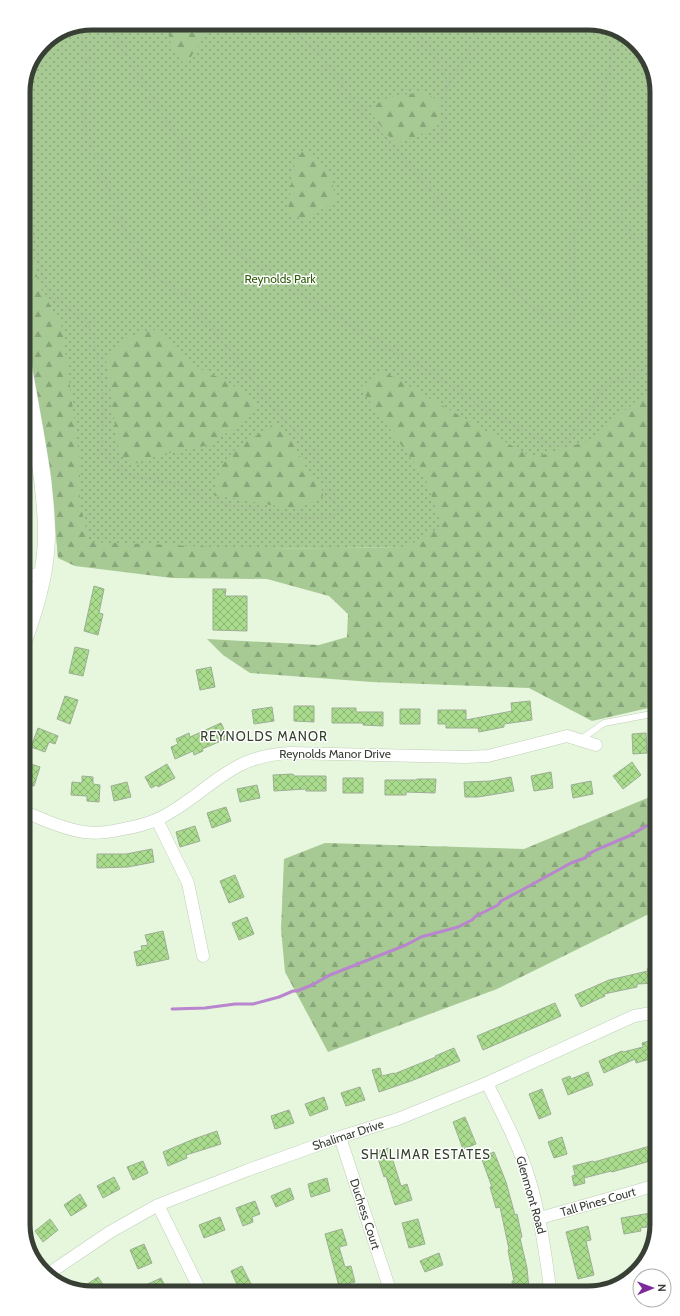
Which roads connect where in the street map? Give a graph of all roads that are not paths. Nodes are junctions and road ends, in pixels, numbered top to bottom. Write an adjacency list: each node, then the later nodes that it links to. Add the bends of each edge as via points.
1 (30, 404): 2 (main road, via 46,506)
2 (43, 574): 3 (street); 4 (main road)
3 (30, 575)
4 (30, 622)
5 (650, 714): 6 (lane, via 604,723)
6 (580, 740): 7 (street, Reynolds Manor Drive); 9 (street, Reynolds Manor Drive, via 567,736 488,756 272,754 241,764)
7 (596, 745)
8 (30, 814): 9 (street, Reynolds Manor Drive, via 84,832 98,833)
9 (157, 820): 10 (street, via 188,883)
10 (203, 956)
11 (650, 1013): 12 (street, Shalimar Drive, via 634,1016)
12 (487, 1084): 13 (street, Shalimar Drive, via 398,1119); 16 (street, Glenmont Road, via 520,1154)
13 (340, 1137): 15 (street, Shalimar Drive); 19 (street, Duchess Court)
14 (650, 1187): 16 (street, Tall Pines Court)
15 (158, 1205): 17 (street, Shalimar Drive, via 110,1232); 18 (street)
16 (540, 1218): 20 (street, Glenmont Road)
17 (52, 1271)
18 (198, 1286)
19 (389, 1286)
20 (550, 1286)

